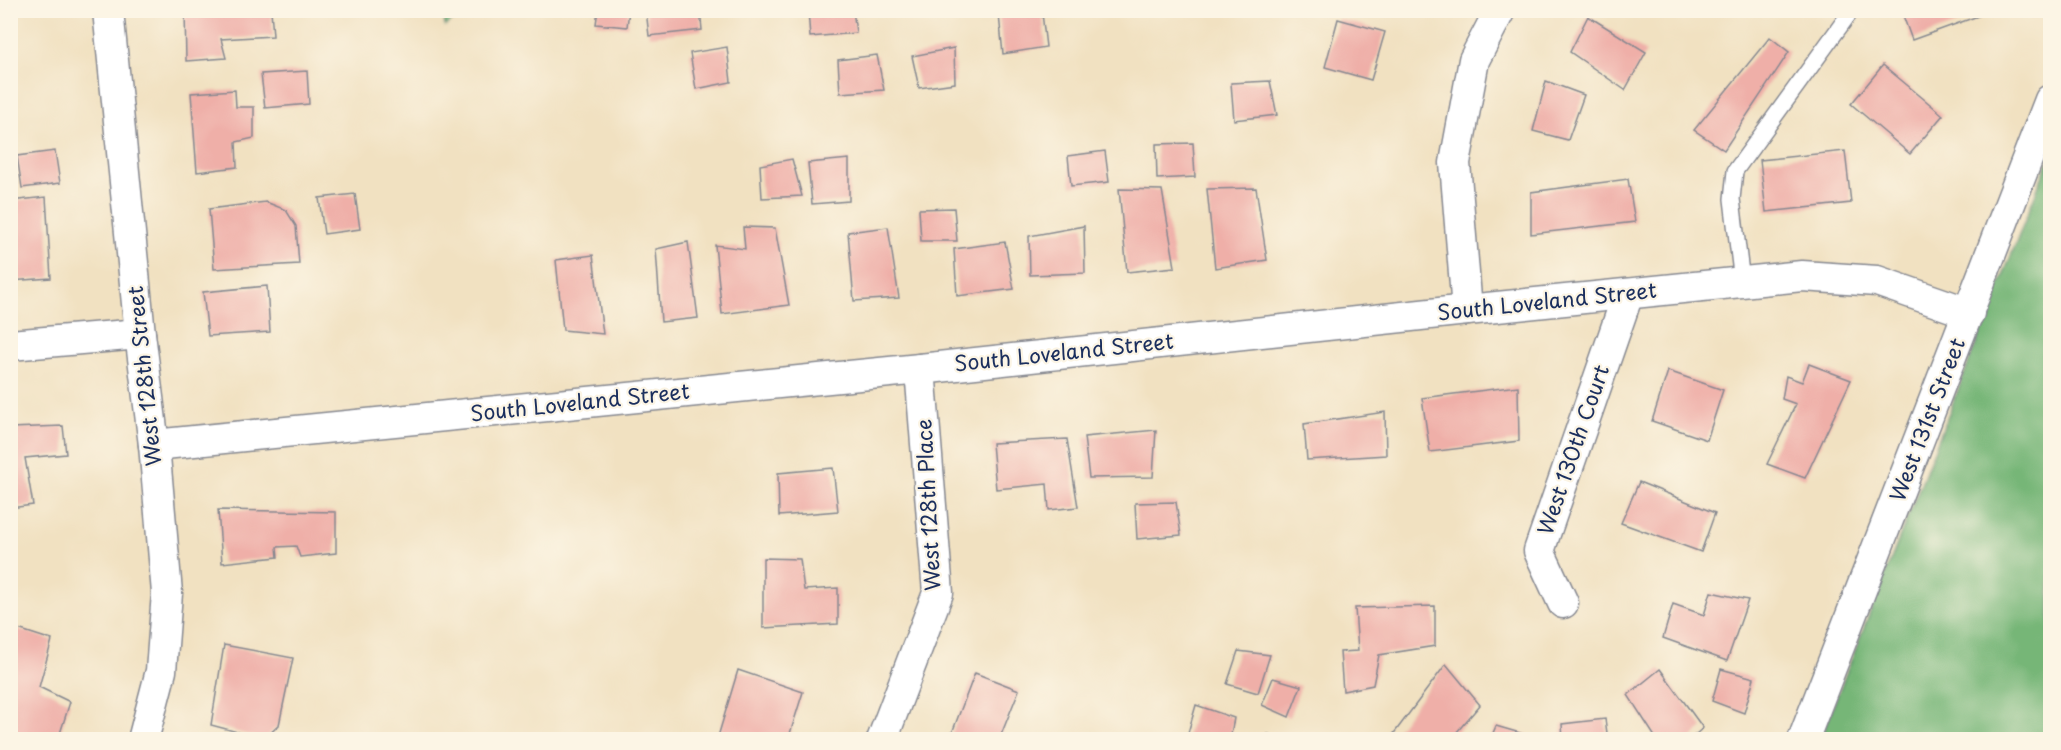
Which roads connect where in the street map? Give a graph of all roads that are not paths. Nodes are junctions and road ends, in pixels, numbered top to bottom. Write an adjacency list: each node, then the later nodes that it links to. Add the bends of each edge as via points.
1 (108, 10): 9 (street, West 128th Street)
2 (1500, 10): 7 (street, via 1474,60 1455,163)
3 (1852, 10): 5 (lane, via 1735,171 1732,199)
4 (2050, 100): 8 (street, West 131st Street)
5 (1742, 282): 6 (street, South Loveland Street); 8 (street, South Loveland Street, via 1802,276 1877,281)
6 (1628, 294): 7 (street, South Loveland Street); 13 (street, West 130th Court, via 1539,551)
7 (1467, 310): 11 (street, South Loveland Street)
8 (1969, 313): 16 (street, West 131st Street)
9 (140, 334): 10 (street); 12 (street, West 128th Street)
10 (10, 345)
11 (920, 369): 12 (street, South Loveland Street); 15 (street, West 128th Place, via 938,593)
12 (154, 445): 14 (street, West 128th Street, via 167,594 161,670)
13 (1563, 603)
14 (143, 740)
15 (882, 740)
16 (1803, 740)

